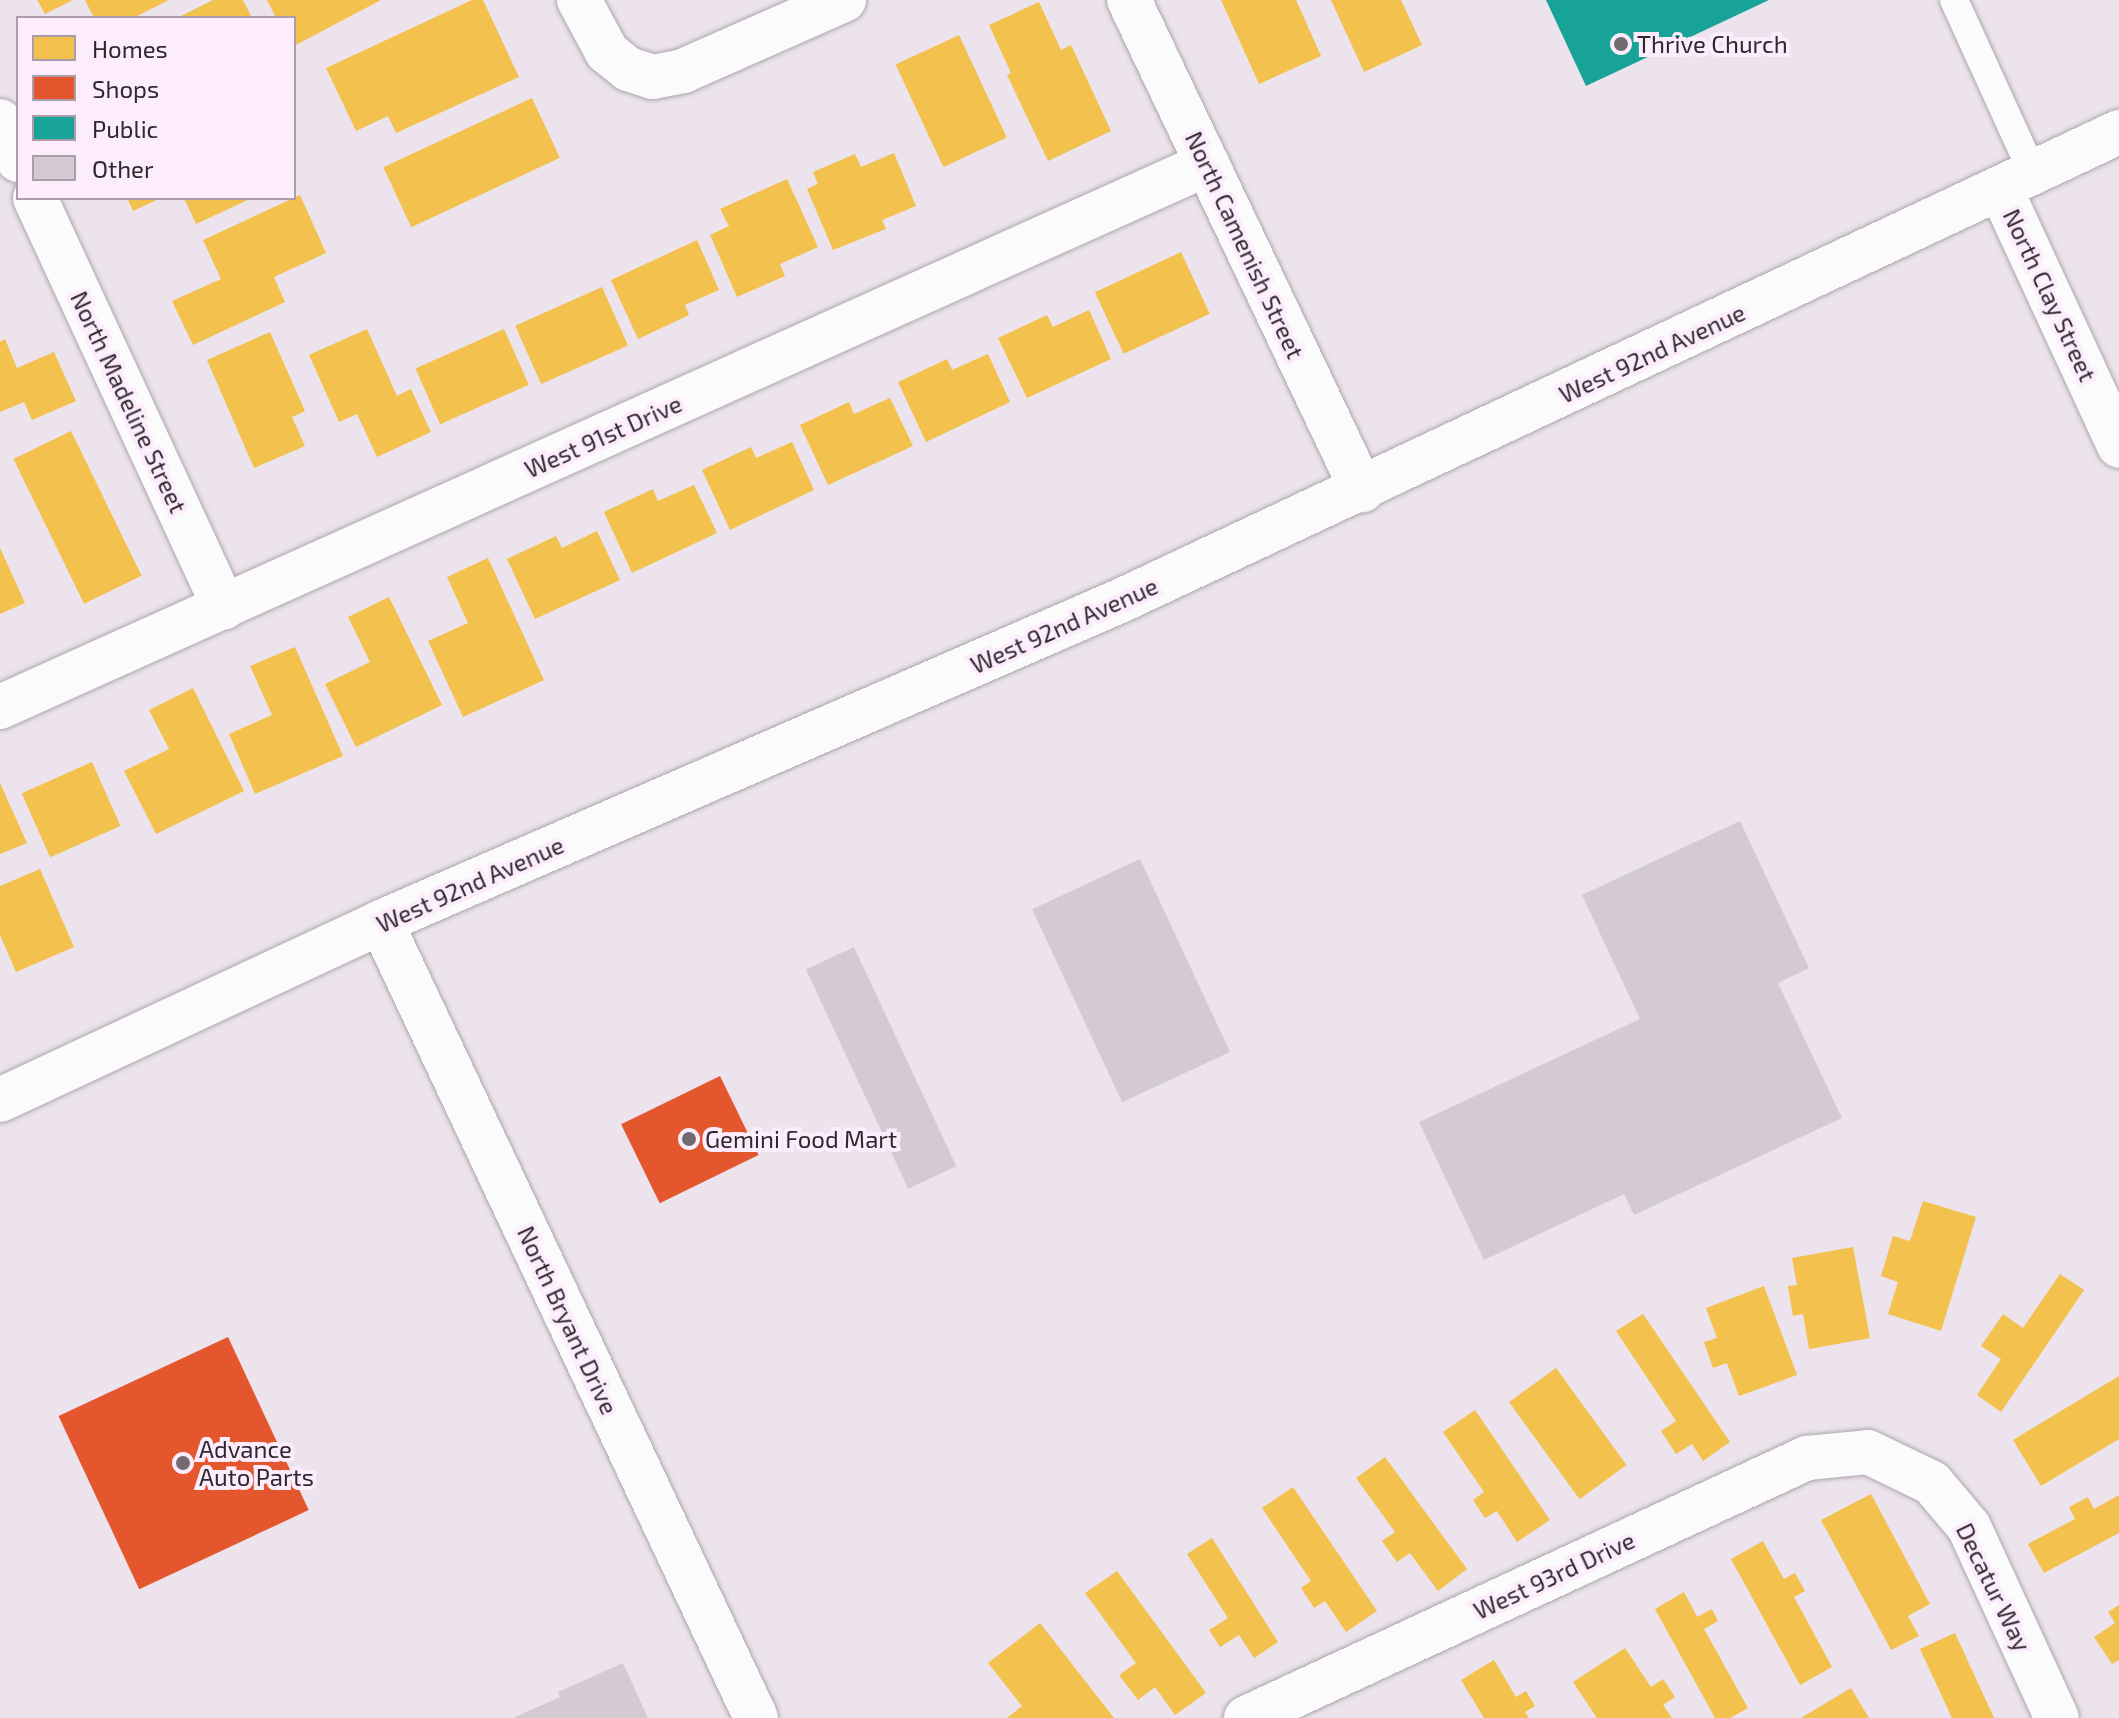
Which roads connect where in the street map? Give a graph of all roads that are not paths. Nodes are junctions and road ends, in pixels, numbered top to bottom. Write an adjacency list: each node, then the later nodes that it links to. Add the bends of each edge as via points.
1 (579, 0): 2 (street, via 607,52 628,69 653,77 683,71)
2 (844, 0)
3 (1129, 0): 8 (street, North Camenish Street)
4 (1954, 0): 9 (lane)
5 (0, 121): 7 (street)
6 (2119, 132): 9 (street, West 92nd Avenue)
7 (16, 156)
8 (1207, 164): 12 (street, North Camenish Street); 13 (street, West 91st Drive)
9 (2016, 180): 11 (street, North Clay Street); 12 (street, West 92nd Avenue)
10 (36, 200): 13 (street, North Madeline Street)
11 (2119, 446)
12 (1362, 490): 15 (street, West 92nd Avenue, via 1012,649)
13 (224, 607): 14 (street, West 91st Drive)
14 (0, 707)
15 (381, 922): 16 (street, West 92nd Avenue); 18 (street, North Bryant Drive)
16 (0, 1100)
17 (1868, 1452): 19 (street, West 93rd Drive, via 1807,1458); 20 (street, Decatur Way, via 1932,1483 1969,1527)
18 (756, 1718)
19 (1246, 1718)
20 (2057, 1718)

